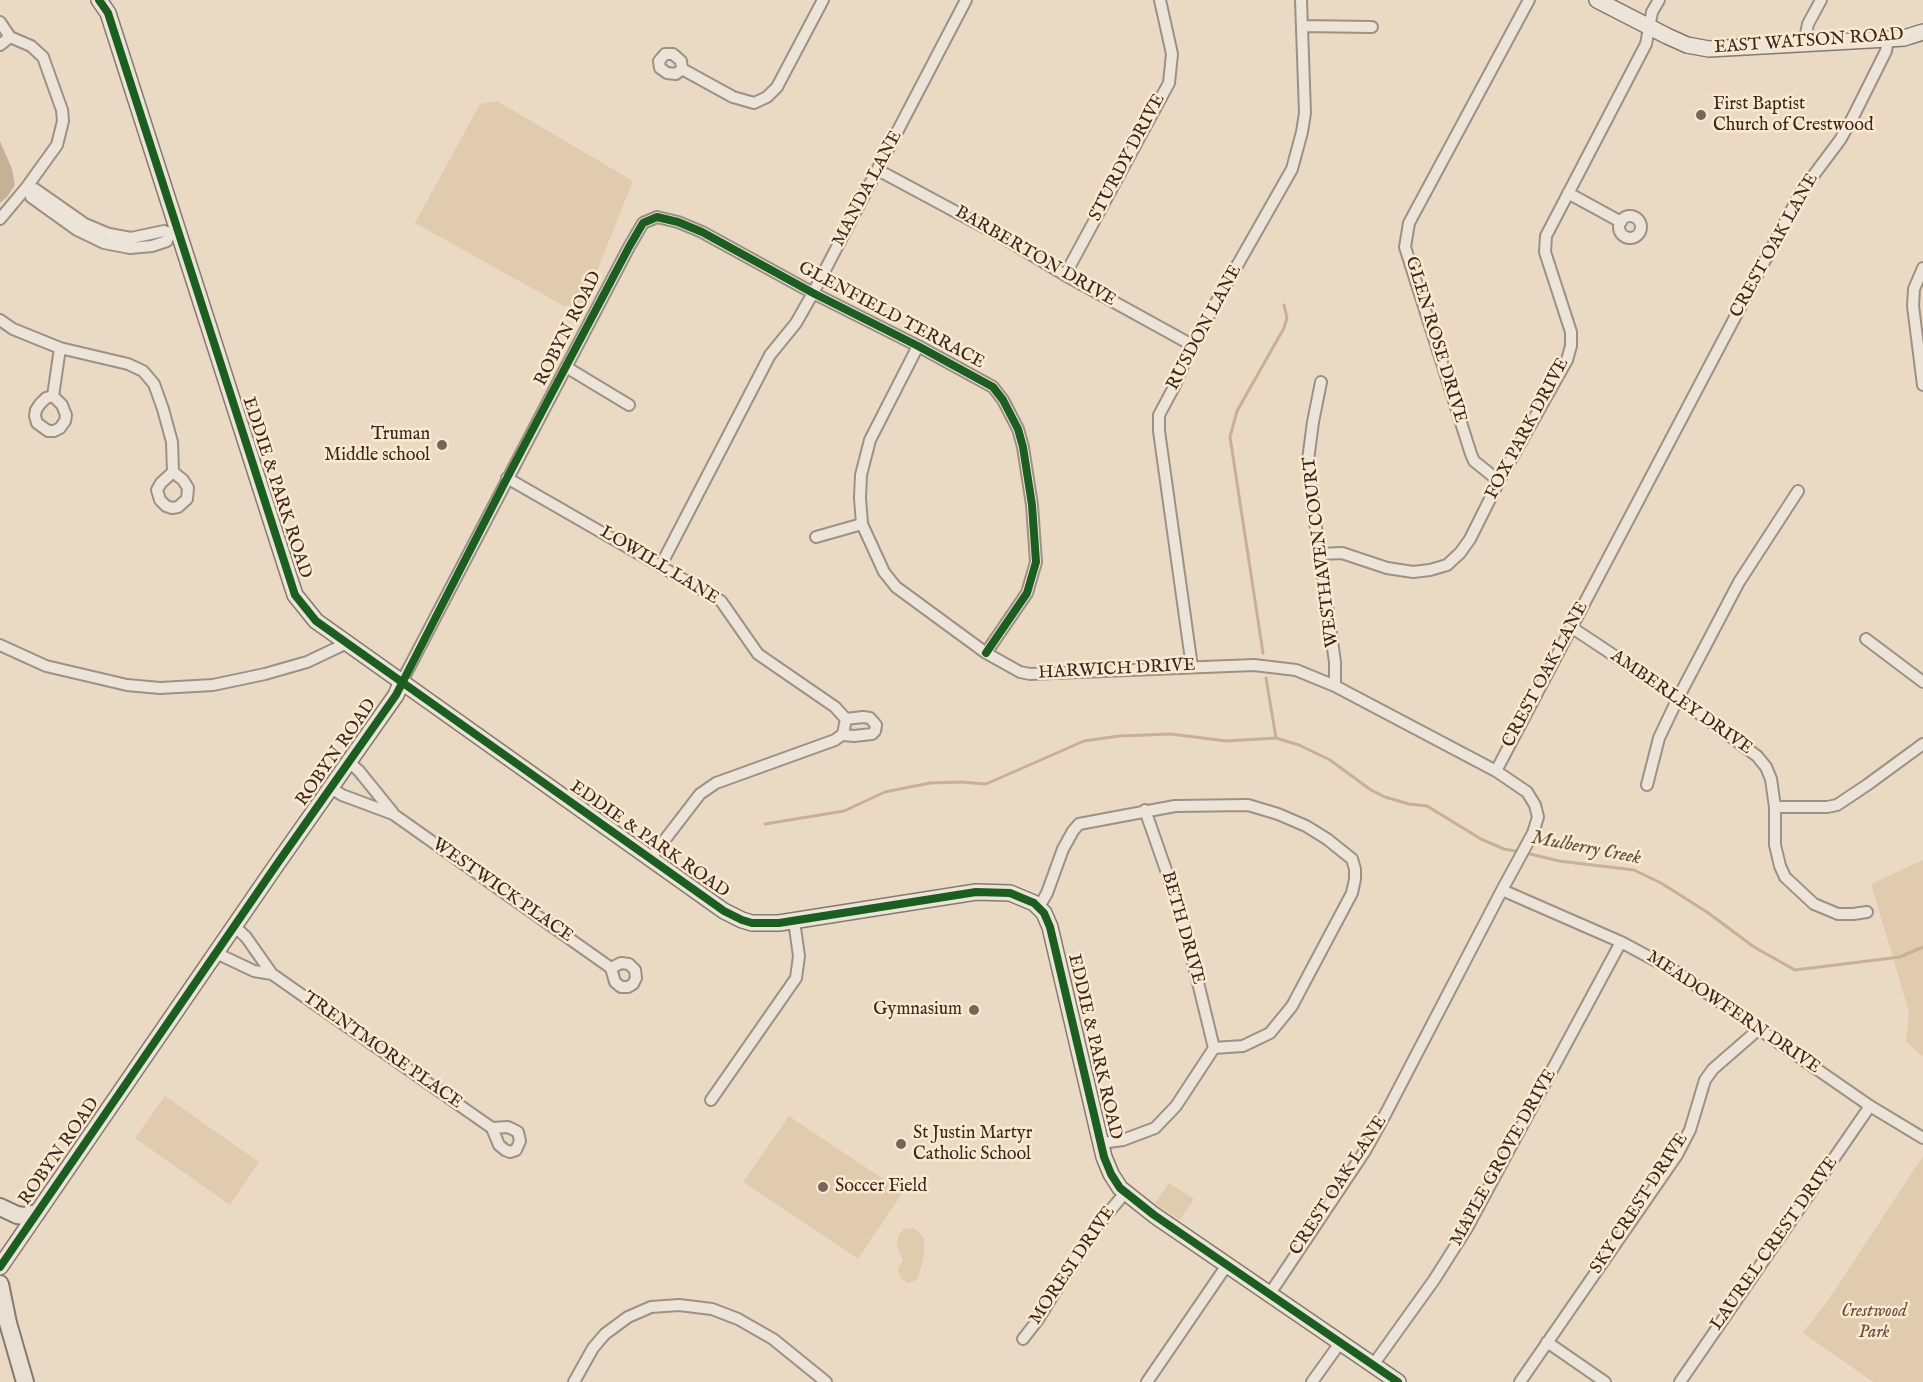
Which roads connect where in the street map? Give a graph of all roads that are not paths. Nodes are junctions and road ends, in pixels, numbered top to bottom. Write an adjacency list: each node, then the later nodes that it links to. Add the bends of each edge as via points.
1 (99, 0): 26 (street, EDDIE & PARK ROAD, via 108,13)
2 (823, 0): 19 (street, via 777,87 767,97 754,103 733,97)
3 (966, 0): 20 (street, MANDA LANE)
4 (1160, 0): 28 (street, STURDY DRIVE, via 1172,54 1168,83)
5 (1301, 0): 11 (street, RUSDON LANE)
6 (1529, 0): 41 (street, GLEN ROSE DRIVE, via 1409,223 1405,247 1471,454)
7 (1597, 0): 13 (street, EAST WATSON ROAD)
8 (1659, 0): 13 (street, FOX PARK DRIVE)
9 (1821, 0): 17 (street, via 1808,24)
10 (0, 22): 15 (street)
11 (1302, 26): 12 (street); 31 (street, RUSDON LANE, via 1305,113 1292,169)
12 (1372, 27)
13 (1649, 27): 17 (street, EAST WATSON ROAD, via 1699,48); 22 (street, FOX PARK DRIVE, via 1646,44)
14 (1923, 32): 16 (street, EAST WATSON ROAD)
15 (10, 38): 18 (street); 21 (street, via 31,46 43,57 62,110 57,145)
16 (1888, 39): 17 (street, EAST WATSON ROAD); 47 (street, CREST OAK LANE, via 1886,51 1853,117 1801,192)
17 (1804, 44)
18 (0, 45)
19 (682, 69)
20 (878, 171): 28 (street, BARBERTON DRIVE, via 997,234); 29 (street, MANDA LANE)
21 (28, 189): 23 (street); 26 (street, via 31,197 77,230 104,243 130,248 152,246 167,241)
22 (1568, 193): 24 (street); 41 (street, FOX PARK DRIVE, via 1544,244 1571,332 1567,360)
23 (0, 219)
24 (1621, 222)
25 (643, 223): 29 (street, GLENFIELD TERRACE, via 657,217 678,222); 34 (street, ROBYN ROAD)
26 (174, 232): 49 (street, EDDIE & PARK ROAD, via 294,595 316,621)
27 (1923, 268): 36 (street, via 1914,289 1913,306)
28 (1065, 276): 31 (street, BARBERTON DRIVE)
29 (813, 293): 32 (street, GLENFIELD TERRACE); 46 (street, MANDA LANE, via 796,323 770,355)
30 (0, 320): 33 (street)
31 (1192, 345): 52 (street, RUSDON LANE, via 1159,415)
32 (918, 346): 43 (street, HARWICH DRIVE, via 870,440 861,475); 51 (street, GLENFIELD TERRACE, via 993,387 1012,414 1023,447 1036,562 1027,592)
33 (60, 348): 37 (street); 39 (street, via 143,371 154,384 163,409 172,442)
34 (566, 368): 38 (street); 40 (street, ROBYN ROAD)
35 (1321, 382): 45 (street, WESTHAVEN COURT, via 1308,460)
36 (1923, 386)
37 (53, 396)
38 (629, 405)
39 (173, 472)
40 (507, 478): 46 (street, LOWILL LANE); 54 (street, ROBYN ROAD)
41 (1499, 481): 45 (street, FOX PARK DRIVE, via 1470,539 1447,565 1413,572 1342,553)
42 (1798, 491): 56 (street, via 1739,582)
43 (862, 524): 44 (street); 51 (street, HARWICH DRIVE, via 884,572 896,587)
44 (816, 537)
45 (1320, 554): 55 (street, WESTHAVEN COURT)
46 (661, 565): 57 (street, LOWILL LANE, via 721,601 758,654 835,707)
47 (1571, 627): 56 (street, AMBERLEY DRIVE); 61 (street, CREST OAK LANE)
48 (1866, 639): 53 (street)
49 (345, 644): 50 (street, via 307,662 265,674 213,685 160,688 127,685 46,666); 54 (street, EDDIE & PARK ROAD)
50 (0, 645)
51 (986, 653): 52 (street, HARWICH DRIVE, via 1030,674)
52 (1192, 667): 55 (street, HARWICH DRIVE, via 1278,667)
53 (1923, 682)
54 (401, 683): 60 (street, ROBYN ROAD); 67 (street, EDDIE & PARK ROAD)
55 (1335, 686): 61 (street, HARWICH DRIVE)
56 (1678, 698): 62 (street, via 1659,738); 64 (street, AMBERLEY DRIVE, via 1757,756 1771,779)
57 (846, 719): 58 (street); 58 (street, via 870,718 876,725 875,731)
58 (843, 735): 67 (street, via 716,783 700,794)
59 (1923, 744): 64 (street, via 1837,805)
60 (349, 762): 63 (street, ROBYN ROAD); 66 (street, WESTWICK PLACE)
61 (1496, 771): 68 (street, CREST OAK LANE, via 1527,792 1538,817 1533,834)
62 (1647, 785)
63 (330, 788): 66 (street, WESTWICK PLACE); 72 (street, ROBYN ROAD)
64 (1775, 807): 70 (street, AMBERLEY DRIVE, via 1775,845 1785,877 1814,904 1838,914)
65 (1145, 810): 69 (street, via 1079,825 1063,849); 78 (street, BETH DRIVE, via 1181,913); 78 (street, via 1248,805 1278,814 1320,835 1352,859 1352,893 1292,1006 1270,1033 1243,1046)
66 (393, 814): 75 (street, WESTWICK PLACE)
67 (650, 859): 71 (street, EDDIE & PARK ROAD, via 733,916 752,923)
68 (1502, 890): 73 (street, MEADOWFERN DRIVE); 90 (street, CREST OAK LANE, via 1365,1151)
69 (1040, 908): 71 (street, EDDIE & PARK ROAD, via 1010,893 976,892); 83 (street, EDDIE & PARK ROAD, via 1053,939)
70 (1867, 912)
71 (794, 921): 79 (street, via 800,956 796,978)
72 (234, 926): 74 (street, ROBYN ROAD); 76 (street, TRENTMORE PLACE)
73 (1621, 942): 77 (street, MEADOWFERN DRIVE, via 1675,971); 95 (street, MAPLE GROVE DRIVE, via 1467,1228)
74 (216, 953): 76 (street, TRENTMORE PLACE, via 254,971); 86 (street, ROBYN ROAD)
75 (610, 968)
76 (272, 974): 81 (street, TRENTMORE PLACE)
77 (1758, 1029): 80 (street, MEADOWFERN DRIVE); 94 (street, SKY CREST DRIVE, via 1705,1080 1690,1130 1677,1155)
78 (1215, 1048): 83 (street, via 1176,1106 1155,1128)
79 (711, 1101)
80 (1870, 1106): 82 (street, MEADOWFERN DRIVE); 104 (street, LAUREL CREST DRIVE)
81 (492, 1128)
82 (1923, 1138)
83 (1101, 1143): 84 (street, EDDIE & PARK ROAD, via 1111,1173)
84 (1125, 1193): 87 (street, EDDIE & PARK ROAD); 92 (street, MORESI DRIVE, via 1092,1232)
85 (0, 1207): 86 (main road, via 24,1216)
86 (36, 1213): 88 (street, ROBYN ROAD)
87 (1227, 1265): 90 (street, EDDIE & PARK ROAD); 99 (street)
88 (0, 1267)
89 (0, 1284): 91 (main road)
90 (1269, 1295): 93 (street, EDDIE & PARK ROAD)
91 (6, 1337): 96 (main road)
92 (1023, 1339)
93 (1340, 1342): 95 (street, EDDIE & PARK ROAD); 100 (street)
94 (1547, 1342): 102 (street, SKY CREST DRIVE); 103 (street)
95 (1373, 1365): 101 (street, EDDIE & PARK ROAD)
96 (25, 1382)
97 (574, 1382): 98 (street, via 593,1348 628,1317 651,1308 679,1305 738,1318 773,1339)
98 (826, 1382)
99 (1147, 1382)
100 (1312, 1382)
101 (1398, 1382)
102 (1520, 1382)
103 (1605, 1382)
104 (1680, 1382)

